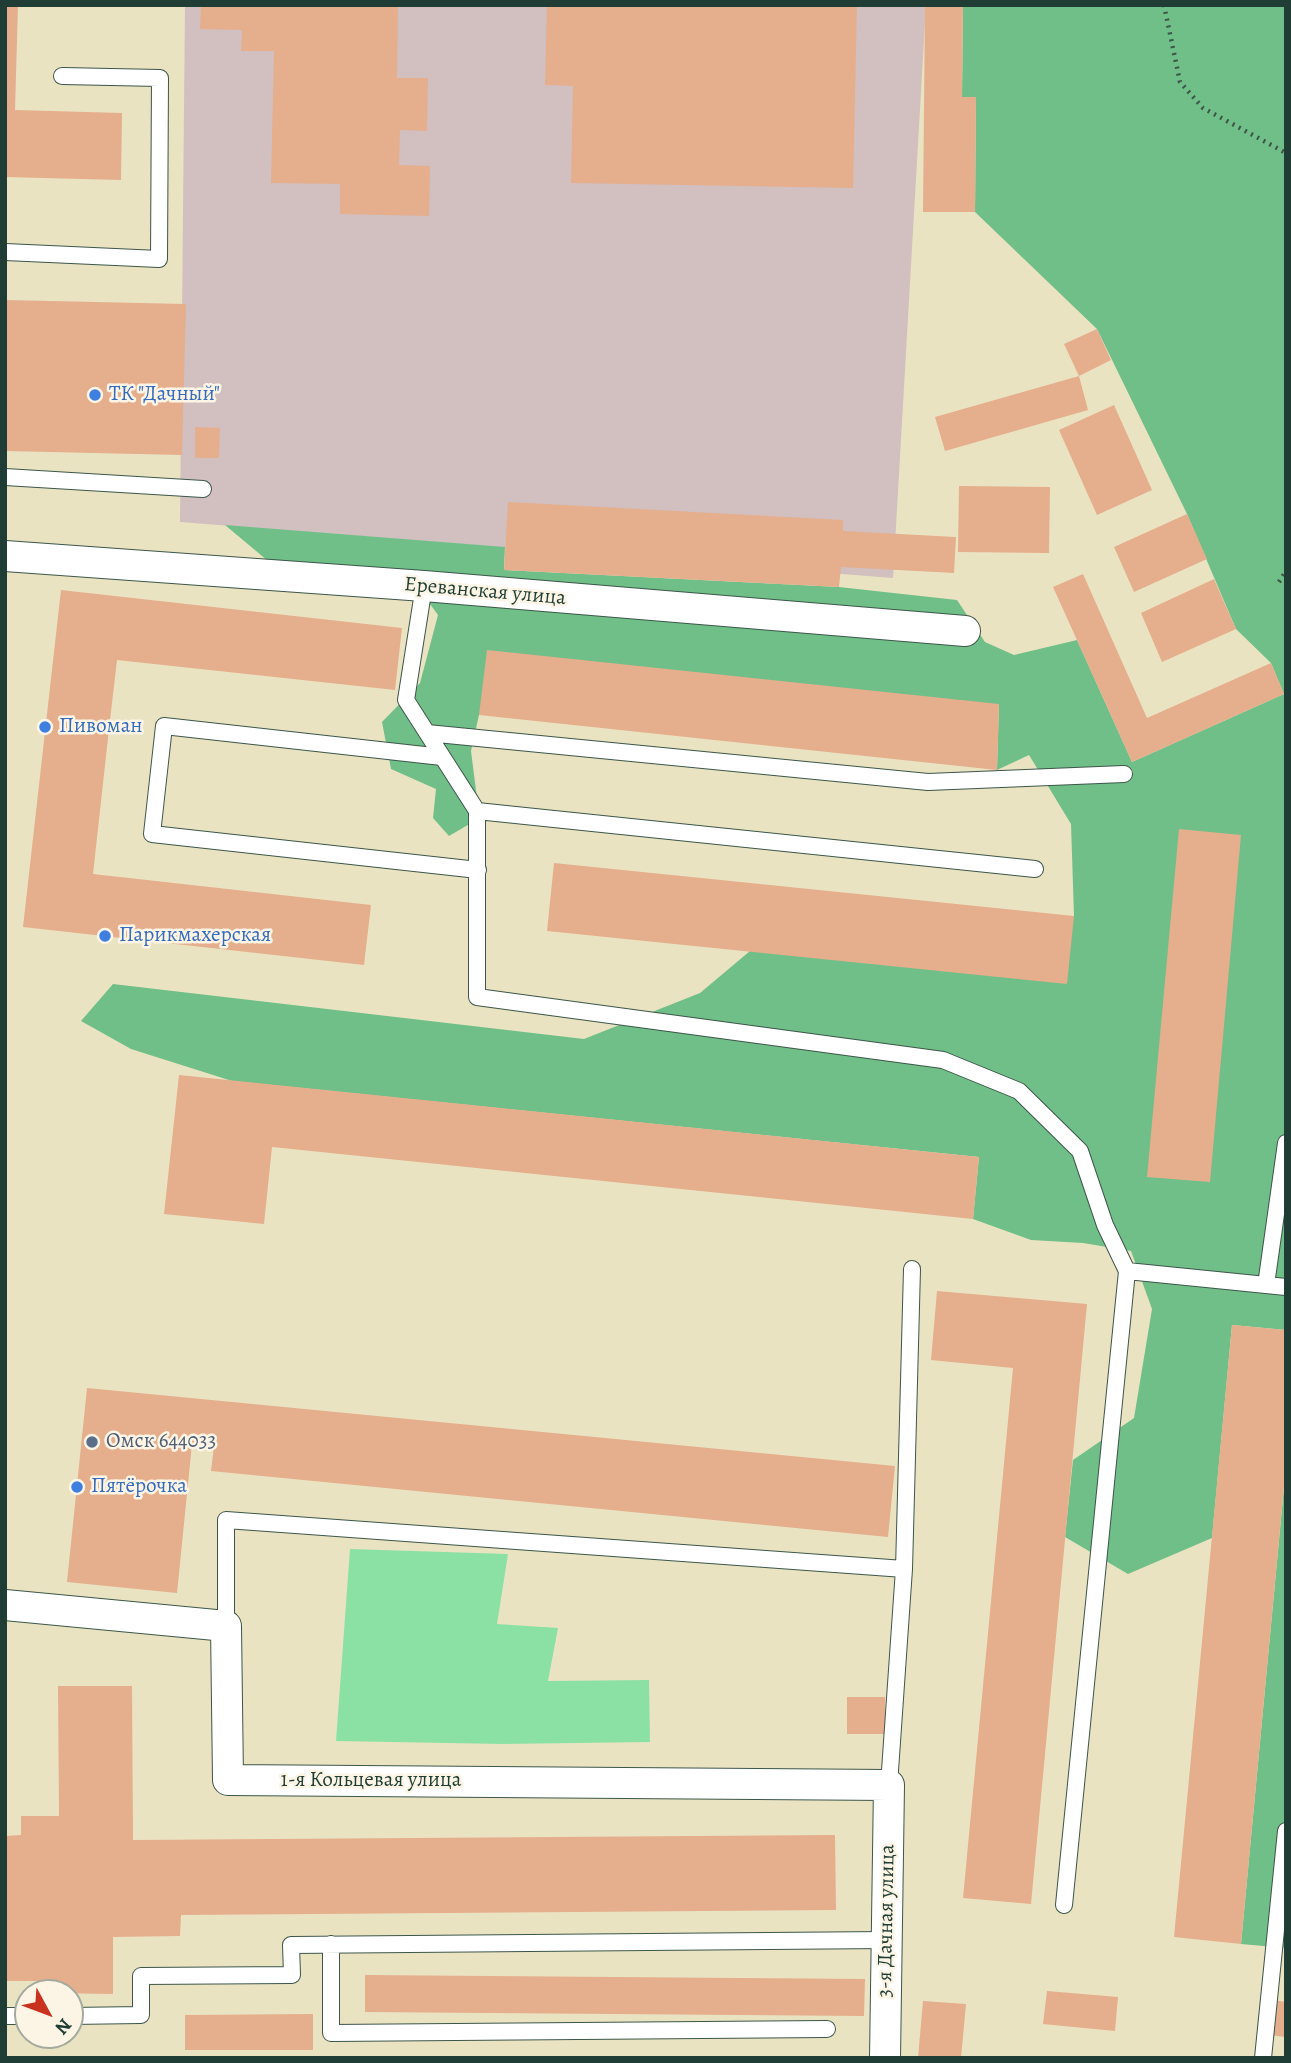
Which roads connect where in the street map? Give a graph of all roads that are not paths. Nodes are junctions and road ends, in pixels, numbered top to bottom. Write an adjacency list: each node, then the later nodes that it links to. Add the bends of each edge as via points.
1 (62, 76): 2 (lane, via 160,78 159,259)
2 (5, 252)
3 (5, 477): 4 (lane)
4 (203, 489)
5 (5, 556): 6 (street, Ереванская улица)
6 (424, 586): 7 (street, Ереванская улица); 8 (lane, via 406,700)
7 (965, 631)
8 (427, 733): 9 (lane); 10 (lane, via 928,782)
9 (442, 757): 11 (lane); 13 (lane, via 164,726 152,834)
10 (1124, 774)
11 (477, 811): 12 (lane); 13 (lane)
12 (1035, 869)
13 (478, 870): 16 (lane, via 477,997 943,1060 1019,1091 1080,1151 1105,1225)
14 (1286, 1143): 17 (lane)
15 (912, 1269): 19 (lane)
16 (1127, 1271): 17 (lane); 24 (lane)
17 (1266, 1285): 18 (lane)
18 (1286, 1287)
19 (904, 1569): 21 (lane, via 226,1520); 22 (lane)
20 (5, 1605): 21 (street)
21 (226, 1626): 22 (street, 1-я Кольцевая улица, via 228,1780)
22 (889, 1785): 25 (street, 3-я Дачная улица)
23 (1286, 1831): 30 (lane)
24 (1065, 1905)
25 (887, 1940): 26 (lane); 29 (street, 3-я Дачная улица)
26 (331, 1944): 27 (lane, via 291,1945 292,1975 141,1976 141,2015); 28 (lane, via 331,2033)
27 (84, 2016)
28 (827, 2029)
29 (885, 2058)
30 (1263, 2058)

